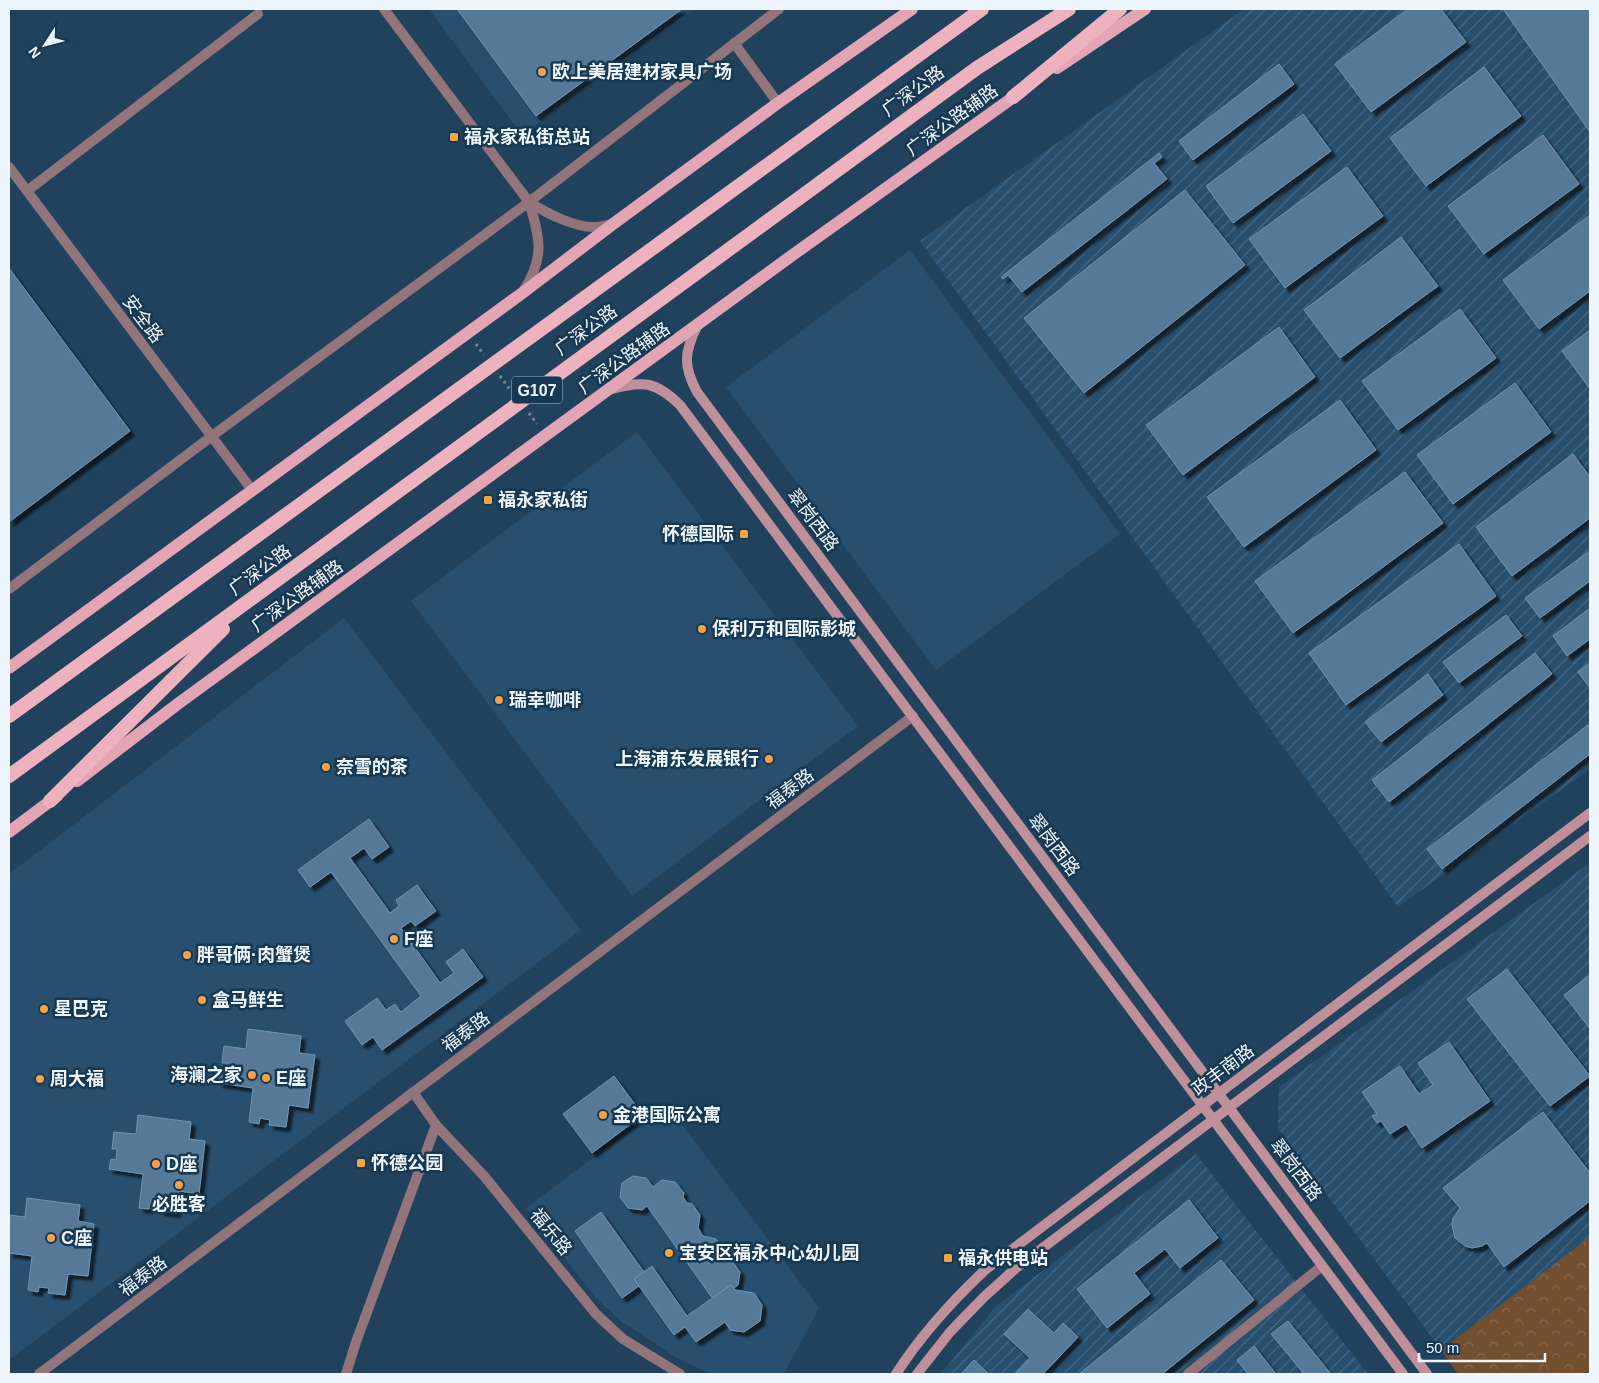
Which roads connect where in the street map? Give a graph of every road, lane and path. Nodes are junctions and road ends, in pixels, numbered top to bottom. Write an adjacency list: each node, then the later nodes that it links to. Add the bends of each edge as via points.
1 (384, 9): 14 (street)
2 (911, 9): 11 (main road)
3 (982, 9): 32 (highway, 广深公路 / G107)
4 (1069, 9): 30 (highway, 广深公路 / G107, via 962,78)
5 (1120, 9): 10 (highway)
6 (1145, 9): 10 (main road, 广深公路辅路)
7 (774, 10): 9 (street)
8 (258, 14): 13 (street)
9 (734, 43): 11 (street); 14 (street)
10 (1013, 97): 17 (main road, 广深公路辅路)
11 (778, 103): 15 (main road)
12 (10, 171): 13 (street, 安全路)
13 (27, 191): 26 (street, 安全路)
14 (529, 202): 15 (street, via 546,213 576,224 595,227); 16 (street, via 537,229 539,254 532,278); 26 (street)
15 (613, 224): 16 (main road)
16 (521, 294): 28 (main road)
17 (697, 326): 21 (main road, 广深公路辅路); 24 (main road, 翠岗西路, via 688,344 689,377)
18 (471, 337): 19 (path)
19 (489, 361)
20 (495, 369): 22 (path)
21 (611, 389): 27 (main road, 翠岗西路, via 648,384 665,391); 35 (main road, 广深公路辅路)
22 (512, 392)
23 (524, 408): 25 (path)
24 (725, 429): 27 (main road, via 714,432); 40 (main road, 翠岗西路)
25 (542, 432)
26 (212, 436): 28 (street, 安全路); 29 (street)
27 (708, 441): 33 (main road, 翠岗西路)
28 (252, 490): 31 (main road)
29 (9, 589)
30 (255, 597): 34 (highway, 广深公路 / G107); 35 (highway)
31 (9, 668)
32 (9, 716)
33 (913, 716): 39 (street, 福泰路); 41 (main road, 翠岗西路)
34 (9, 776)
35 (50, 801): 37 (main road, 广深公路辅路)
36 (1590, 813): 40 (main road, 政丰南路)
37 (9, 832)
38 (1590, 836): 42 (main road, 政丰南路)
39 (413, 1092): 44 (street, 福乐路); 46 (street, 福泰路)
40 (1219, 1094): 41 (main road, 政丰南路); 42 (main road, 翠岗西路)
41 (1203, 1106): 43 (main road, 翠岗西路); 49 (main road, 政丰南路, via 985,1270 928,1329)
42 (1229, 1107): 43 (main road, 政丰南路); 53 (main road, 翠岗西路)
43 (1213, 1119): 45 (main road, 翠岗西路); 50 (main road, 政丰南路, via 1016,1268 950,1332)
44 (436, 1125): 47 (street); 48 (street, 福乐路, via 484,1176 596,1314 623,1339)
45 (1322, 1266): 51 (street); 52 (main road, 翠岗西路)
46 (39, 1374)
47 (346, 1374)
48 (680, 1374)
49 (896, 1374)
50 (917, 1374)
51 (1188, 1374)
52 (1403, 1374)
53 (1427, 1374)

